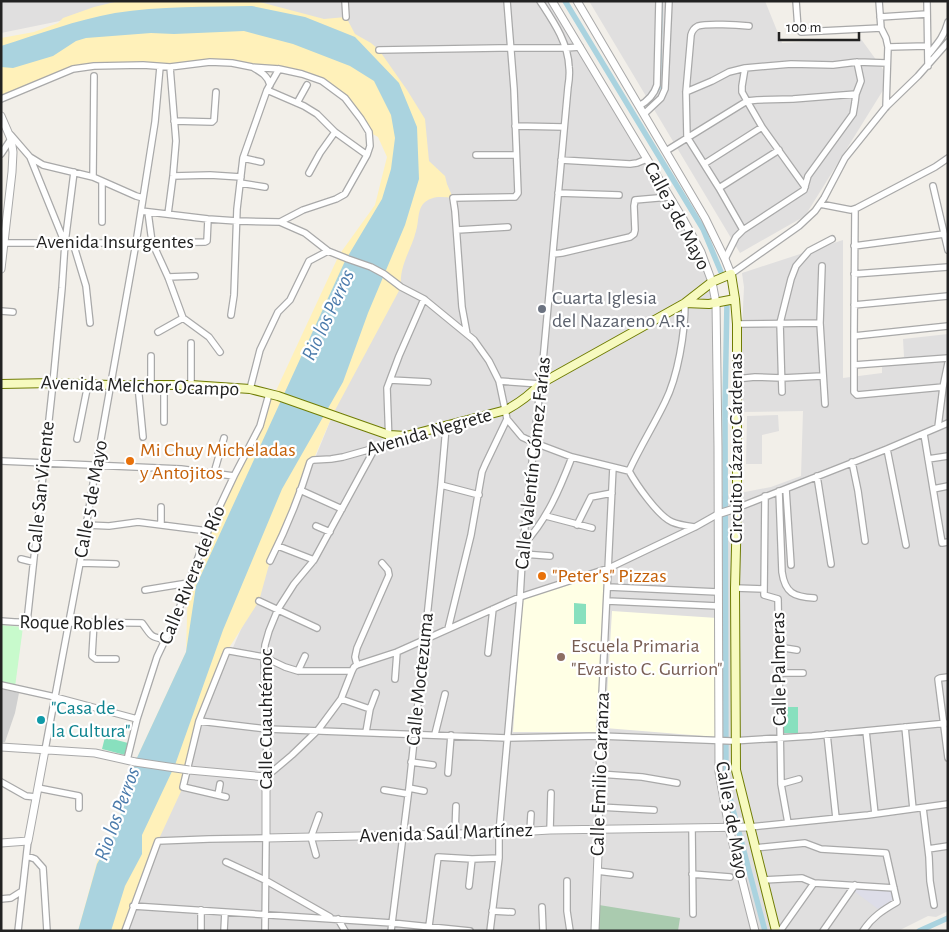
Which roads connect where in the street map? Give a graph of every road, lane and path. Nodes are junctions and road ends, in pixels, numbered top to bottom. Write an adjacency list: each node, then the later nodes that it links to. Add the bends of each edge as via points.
1 (345, 1): 12 (street)
2 (507, 1): 21 (street)
3 (540, 1): 22 (street, Calle Valentín Gómez Farías)
4 (552, 1): 19 (street, Calle 3 de Mayo)
5 (576, 1): 42 (street, Circuito Lázaro Cárdenas)
6 (659, 1): 42 (street, via 657,85 647,102)
7 (669, 1): 44 (street, via 665,89 661,98)
8 (796, 1): 16 (street, via 801,32)
9 (879, 1): 13 (street)
10 (927, 1): 11 (street)
11 (927, 14): 13 (street); 18 (street)
12 (346, 17)
13 (880, 17): 16 (street)
14 (948, 22): 24 (street, via 941,39)
15 (749, 26): 37 (street, via 704,25 692,31)
16 (881, 28): 20 (street)
17 (948, 42): 27 (street)
18 (928, 46): 20 (street); 24 (street)
19 (580, 47): 22 (street); 63 (street, Calle 3 de Mayo)
20 (888, 47): 26 (street)
21 (510, 48): 22 (street); 23 (street); 47 (street)
22 (566, 48): 48 (street, Calle Valentín Gómez Farías, via 569,66)
23 (379, 50)
24 (928, 55): 27 (street)
25 (857, 62): 26 (street); 31 (street); 38 (street, via 861,81)
26 (888, 63): 43 (street)
27 (928, 66): 43 (street)
28 (160, 67): 29 (street); 39 (street, via 117,65 73,69); 80 (street, Calle 5 de Mayo)
29 (170, 67): 30 (street, via 210,62); 46 (street)
30 (252, 67): 32 (street); 35 (street, via 264,74 269,81)
31 (745, 68): 37 (street); 40 (street, via 742,92)
32 (279, 69): 35 (street); 57 (street, via 322,81 345,98 369,132)
33 (94, 76): 70 (street)
34 (307, 85): 41 (street)
35 (268, 87): 41 (street); 61 (street)
36 (216, 92): 46 (street, via 212,122)
37 (686, 92): 52 (street)
38 (856, 94): 40 (street); 75 (street, via 853,114 808,176)
39 (1, 99)
40 (747, 102): 49 (street); 52 (street)
41 (297, 103): 51 (street, via 317,114)
42 (639, 106): 44 (street, Circuito Lázaro Cárdenas)
43 (886, 106): 81 (street, via 845,158)
44 (644, 114): 55 (street, Circuito Lázaro Cárdenas)
45 (1, 116): 50 (street)
46 (174, 121): 69 (street)
47 (515, 126): 48 (street); 59 (street)
48 (564, 127): 64 (street, Calle Valentín Gómez Farías)
49 (762, 127): 54 (street); 66 (street)
50 (8, 132): 53 (street); 60 (street)
51 (335, 132): 57 (street); 68 (street)
52 (687, 137): 55 (street); 66 (street)
53 (11, 140): 56 (street); 95 (street, via 12,172)
54 (779, 150): 75 (street); 76 (street)
55 (666, 151): 104 (street, Circuito Lázaro Cárdenas)
56 (1, 154)
57 (367, 155): 89 (street, via 345,194)
58 (476, 155): 59 (street)
59 (516, 155): 91 (street, via 518,193 515,197 453,198)
60 (30, 158): 67 (street); 97 (street)
61 (243, 158): 65 (street); 71 (street)
62 (948, 158): 82 (street)
63 (647, 159): 64 (street, via 630,164); 79 (street, Calle 3 de Mayo)
64 (561, 160): 77 (street, Calle Valentín Gómez Farías)
65 (261, 162)
66 (704, 164): 76 (street)
67 (74, 172): 70 (street); 97 (street, Calle San Vicente)
68 (309, 173)
69 (173, 176): 71 (street, via 210,175); 85 (street)
70 (92, 177): 72 (street)
71 (240, 180): 74 (street); 87 (street)
72 (102, 182): 80 (street); 88 (street)
73 (933, 186): 93 (street)
74 (265, 187)
75 (805, 187): 92 (street)
76 (720, 188): 92 (street)
77 (558, 192): 78 (street); 103 (street, Calle Valentín Gómez Farías)
78 (619, 195)
79 (670, 197): 103 (street, via 635,200 635,230 630,237); 112 (street, Calle 3 de Mayo, via 701,252)
80 (143, 198): 83 (street, Calle 5 de Mayo)
81 (820, 204): 82 (street); 108 (street, via 799,226)
82 (855, 209): 100 (street)
83 (141, 211): 84 (street); 99 (street, Calle 5 de Mayo)
84 (148, 212): 85 (street); 96 (street)
85 (168, 214): 86 (street)
86 (208, 219): 87 (street); 96 (street, Avenida Insurgentes, via 205,242)
87 (236, 221): 89 (street); 121 (street)
88 (102, 222)
89 (280, 222): 102 (street, via 305,233)
90 (508, 228): 91 (street)
91 (457, 230): 129 (street)
92 (743, 230): 104 (street)
93 (944, 234): 100 (street); 101 (street)
94 (832, 239): 124 (street, via 808,251 796,266)
95 (3, 242): 97 (street, Avenida Insurgentes); 107 (street)
96 (152, 242): 99 (street, Avenida Insurgentes); 111 (street)
97 (65, 243): 98 (street, Avenida Insurgentes); 143 (street, Calle San Vicente)
98 (73, 243): 99 (street, Avenida Insurgentes); 123 (street, via 86,286)
99 (136, 243): 147 (street, Calle 5 de Mayo)
100 (854, 246): 109 (street)
101 (948, 250)
102 (328, 251): 114 (street, via 371,267); 153 (street, via 308,261 290,300 278,312 260,350)
103 (553, 254): 146 (street, Calle Valentín Gómez Farías)
104 (725, 259): 108 (street, Circuito Lázaro Cárdenas)
105 (822, 266): 125 (street)
106 (948, 267): 109 (street)
107 (1, 269)
108 (731, 274): 112 (main road, Avenida Negrete); 115 (main road, Circuito Lázaro Cárdenas)
109 (854, 274): 118 (street)
110 (195, 276): 111 (street)
111 (168, 277): 122 (street)
112 (712, 282): 116 (main road, Avenida Negrete); 117 (street, Calle 3 de Mayo)
113 (948, 296): 118 (street)
114 (424, 299): 129 (street); 140 (street)
115 (735, 300): 117 (main road); 126 (main road, Circuito Lázaro Cárdenas)
116 (684, 303): 117 (main road); 146 (main road, Avenida Negrete); 181 (street, via 676,376)
117 (716, 303): 196 (street, Calle 3 de Mayo)
118 (854, 305): 130 (street)
119 (1, 311): 120 (street)
120 (13, 312)
121 (231, 315)
122 (183, 318): 128 (street); 132 (street, via 209,336)
123 (90, 323)
124 (780, 323): 125 (street); 126 (street); 138 (street)
125 (820, 323): 137 (street)
126 (737, 324): 139 (main road, Circuito Lázaro Cárdenas)
127 (948, 326): 130 (street)
128 (158, 332)
129 (467, 334): 142 (street, via 483,352)
130 (854, 336): 136 (street)
131 (191, 343): 151 (street)
132 (220, 352)
133 (151, 356): 149 (street)
134 (948, 358): 136 (street)
135 (948, 364): 152 (street)
136 (854, 365): 152 (street, via 854,392 857,395)
137 (822, 376): 138 (street); 156 (street)
138 (782, 378): 139 (street); 154 (street)
139 (736, 379): 195 (main road, Circuito Lázaro Cárdenas)
140 (390, 380): 141 (street); 164 (street, via 387,395)
141 (428, 382)
142 (499, 382): 146 (street); 157 (street)
143 (53, 383): 144 (main road, Avenida Melchor Ocampo); 145 (main road, Avenida Melchor Ocampo); 178 (street, Calle San Vicente)
144 (1, 384)
145 (88, 384): 147 (main road, Avenida Melchor Ocampo); 168 (street)
146 (540, 384): 157 (main road, Avenida Negrete); 169 (street, Calle Valentín Gómez Farías)
147 (111, 385): 148 (main road, Avenida Melchor Ocampo); 179 (street, Calle 5 de Mayo)
148 (138, 385): 149 (main road, Avenida Melchor Ocampo); 166 (street)
149 (150, 385): 150 (main road, Avenida Melchor Ocampo)
150 (164, 385): 151 (main road, Avenida Melchor Ocampo); 159 (street)
151 (191, 385): 153 (main road, Avenida Melchor Ocampo)
152 (943, 387): 162 (street)
153 (250, 389): 155 (main road, Avenida Melchor Ocampo)
154 (782, 392)
155 (270, 394): 164 (main road, Avenida Melchor Ocampo); 183 (street, Calle Rivera del Río, via 260,426)
156 (825, 404)
157 (506, 410): 158 (street); 161 (main road, Avenida Negrete)
158 (508, 419): 169 (street, via 522,436); 191 (street, via 484,465)
159 (164, 422)
160 (948, 423): 162 (street)
161 (446, 426): 165 (main road, Avenida Negrete); 185 (street, Calle Moctezuma)
162 (938, 427): 163 (street)
163 (924, 434): 172 (street); 175 (street)
164 (389, 435): 165 (main road, Avenida Melchor Ocampo); 170 (street)
165 (406, 436): 170 (street, Avenida Negrete)
166 (143, 437)
167 (224, 438): 182 (street)
168 (77, 439)
169 (535, 443): 174 (street); 208 (street, Calle Valentín Gómez Farías)
170 (389, 444): 171 (street, Avenida Negrete)
171 (376, 448): 188 (street, Avenida Negrete, via 331,460 313,460); 194 (street, Calle Cuauhtémoc)
172 (888, 449): 177 (street); 209 (street)
173 (948, 456): 175 (street)
174 (572, 457): 180 (street); 197 (street)
175 (928, 459): 187 (street)
176 (1, 461): 178 (street)
177 (852, 462): 184 (street); 206 (street)
178 (44, 463): 179 (street); 216 (street, Calle San Vicente)
179 (96, 466): 182 (street); 198 (street, Calle 5 de Mayo)
180 (614, 467): 181 (street); 190 (street, Calle Emilio Carranza)
181 (629, 471): 202 (street, via 664,518)
182 (214, 473): 183 (street)
183 (234, 476): 204 (street, Calle Rivera del Río)
184 (817, 476): 189 (street); 220 (street)
185 (441, 485): 191 (street); 243 (street, Calle Moctezuma)
186 (948, 486): 187 (street)
187 (933, 489): 207 (street, via 942,543)
188 (300, 490): 194 (street); 210 (street)
189 (782, 490): 192 (street); 221 (street); 230 (street, via 783,583 801,597)
190 (612, 493): 200 (street, via 591,497); 222 (street, Calle Emilio Carranza)
191 (478, 494): 241 (street)
192 (766, 496): 195 (street); 226 (street, Calle Palmeras)
193 (161, 507): 199 (street)
194 (342, 509): 205 (street, Calle Cuauhtémoc)
195 (733, 509): 196 (street); 225 (main road, Circuito Lázaro Cárdenas)
196 (720, 514): 202 (street); 228 (street, Calle 3 de Mayo)
197 (546, 516): 200 (street); 208 (street)
198 (86, 525): 199 (street, via 138,522); 217 (street, Calle 5 de Mayo)
199 (161, 525): 204 (street)
200 (577, 525): 203 (street)
201 (316, 526): 205 (street)
202 (695, 527): 222 (street)
203 (592, 528)
204 (208, 530): 223 (street, Calle Rivera del Río)
205 (330, 532): 214 (street, Calle Cuauhtémoc)
206 (865, 542)
207 (948, 542)
208 (524, 545): 211 (street, Calle Valentín Gómez Farías)
209 (906, 545)
210 (278, 546): 214 (street); 215 (street)
211 (523, 554): 212 (street); 229 (street, Calle Valentín Gómez Farías)
212 (550, 556)
213 (21, 559): 216 (street)
214 (314, 560): 234 (street, Calle Cuauhtémoc)
215 (270, 561)
216 (33, 562): 237 (street, Calle San Vicente)
217 (80, 563): 219 (street); 239 (street, Calle 5 de Mayo)
218 (382, 563): 251 (street, via 389,575 357,648)
219 (116, 564)
220 (831, 564)
221 (791, 565)
222 (609, 568): 224 (street, Calle Emilio Carranza); 229 (street)
223 (188, 583): 227 (street); 242 (street, Calle Rivera del Río)
224 (608, 587): 228 (street); 232 (street, Calle Emilio Carranza)
225 (735, 588): 226 (street); 280 (main road, Circuito Lázaro Cárdenas)
226 (764, 589): 244 (street, Calle Palmeras, via 766,596 778,599)
227 (145, 590)
228 (718, 592): 233 (street, Calle 3 de Mayo)
229 (520, 597): 235 (street); 278 (street, Calle Valentín Gómez Farías)
230 (814, 598)
231 (260, 601): 234 (street)
232 (607, 601): 233 (street); 276 (street, Calle Emilio Carranza)
233 (718, 606): 279 (street, Calle 3 de Mayo)
234 (278, 609): 240 (street); 249 (street, Calle Cuauhtémoc, via 265,645)
235 (493, 609): 241 (street); 247 (street)
236 (1, 621): 237 (street, Roque Robles)
237 (27, 622): 239 (street, Roque Robles)
238 (94, 622): 239 (street, Roque Robles); 242 (street, Roque Robles, via 142,623 150,635); 250 (street, via 92,656)
239 (68, 623): 261 (street, Calle 5 de Mayo)
240 (318, 628)
241 (448, 629): 243 (street)
242 (166, 640): 264 (street, Calle Rivera del Río)
243 (424, 640): 246 (street); 272 (street, Calle Moctezuma)
244 (778, 647): 245 (street); 254 (street, Calle Palmeras)
245 (797, 650)
246 (397, 652): 251 (street); 257 (street)
247 (488, 653)
248 (305, 656): 252 (street)
249 (264, 658): 252 (street); 265 (street, via 227,651); 268 (street, Calle Cuauhtémoc)
250 (116, 660)
251 (357, 665): 253 (street)
252 (298, 671): 253 (street)
253 (352, 671): 262 (street)
254 (779, 673): 255 (street); 277 (street, Calle Palmeras)
255 (803, 673)
256 (948, 677): 266 (street, via 938,679)
257 (395, 678)
258 (1, 685): 261 (street)
259 (376, 693): 263 (street)
260 (445, 694): 273 (street)
261 (55, 697): 264 (street); 282 (street, Calle 5 de Mayo)
262 (341, 699): 263 (street); 269 (street)
263 (370, 709): 271 (street)
264 (137, 719): 284 (street, Calle Rivera del Río)
265 (198, 721): 268 (street); 287 (street)
266 (946, 724): 267 (street); 283 (street)
267 (905, 727): 270 (street); 309 (street)
268 (267, 729): 269 (street); 290 (street, Calle Cuauhtémoc)
269 (318, 730): 271 (street); 290 (street)
270 (866, 731): 274 (street); 312 (street)
271 (366, 732): 272 (street)
272 (414, 734): 273 (street); 285 (street, Calle Moctezuma)
273 (435, 734): 275 (street)
274 (827, 734): 277 (street); 314 (street)
275 (451, 735): 278 (street); 288 (street)
276 (600, 736): 278 (street); 279 (street); 289 (street, Calle Emilio Carranza)
277 (780, 737): 280 (street); 295 (street, Calle Palmeras)
278 (508, 738): 321 (street, Calle Valentín Gómez Farías)
279 (721, 740): 280 (street); 317 (street, Calle 3 de Mayo, via 719,772)
280 (734, 741): 317 (main road, Circuito Lázaro Cárdenas)
281 (1, 747): 282 (street)
282 (45, 750): 284 (street, via 95,753); 296 (street, Calle 5 de Mayo)
283 (948, 758)
284 (127, 760): 287 (street, bridge)
285 (411, 762): 286 (street); 299 (street, Calle Moctezuma)
286 (433, 765)
287 (189, 767): 290 (street); 301 (street, via 183,787)
288 (448, 773)
289 (599, 774): 293 (street); 306 (street, Calle Emilio Carranza)
290 (266, 777): 325 (street, Calle Cuauhtémoc)
291 (799, 779): 295 (street)
292 (1, 782): 302 (street, via 26,796)
293 (677, 783)
294 (220, 784): 301 (street)
295 (781, 784): 315 (street, Calle Palmeras)
296 (38, 788): 302 (street, Calle 5 de Mayo); 307 (street, via 79,796)
297 (384, 790): 299 (street)
298 (424, 790): 299 (street)
299 (408, 791): 323 (street, Calle Moctezuma)
300 (551, 793): 319 (street)
301 (218, 795): 303 (street)
302 (36, 797): 326 (street, Calle 5 de Mayo)
303 (226, 797)
304 (948, 804): 308 (street)
305 (456, 806): 322 (street)
306 (599, 807): 310 (street); 318 (street, Calle Emilio Carranza)
307 (79, 808)
308 (923, 808): 309 (street); 330 (street)
309 (913, 809): 312 (street)
310 (654, 810)
311 (531, 814): 320 (street)
312 (876, 814): 314 (street)
313 (319, 815): 324 (street)
314 (836, 818): 315 (street)
315 (788, 823): 317 (street)
316 (692, 828): 317 (street, Avenida Saúl Martínez); 318 (street, Avenida Saúl Martínez); 337 (street)
317 (739, 828): 329 (main road, Circuito Lázaro Cárdenas); 375 (street, Calle 3 de Mayo)
318 (599, 829): 319 (street, Avenida Saúl Martínez); 336 (street, Calle Emilio Carranza)
319 (550, 830): 320 (street, Avenida Saúl Martínez)
320 (530, 832): 321 (street, Avenida Saúl Martínez)
321 (499, 833): 322 (street, Avenida Saúl Martínez); 333 (street, Calle Valentín Gómez Farías)
322 (455, 834): 323 (street, Avenida Saúl Martínez)
323 (404, 835): 324 (street, Avenida Saúl Martínez); 359 (street, Calle Moctezuma)
324 (311, 837): 325 (street, Avenida Saúl Martínez); 332 (street)
325 (266, 838): 340 (street, Calle Cuauhtémoc); 350 (street, Avenida Saúl Martínez, via 158,841)
326 (28, 841): 327 (street); 331 (street, Calle 5 de Mayo)
327 (1, 843)
328 (948, 846): 330 (street)
329 (755, 848): 342 (main road, Circuito Lázaro Cárdenas); 346 (street, via 805,843 821,849 886,853)
330 (928, 849): 349 (street)
331 (27, 856): 347 (street, Calle 5 de Mayo); 363 (street, via 43,868)
332 (316, 856)
333 (499, 858): 334 (street); 353 (street, Calle Valentín Gómez Farías)
334 (472, 859): 345 (street); 360 (street, via 438,857)
335 (226, 862): 340 (street)
336 (597, 871): 338 (street); 374 (street, Calle Emilio Carranza)
337 (692, 874): 339 (street); 357 (street)
338 (630, 875)
339 (730, 877)
340 (265, 880): 356 (street, Calle Cuauhtémoc); 358 (street)
341 (567, 880): 373 (street)
342 (763, 880): 343 (street, via 802,878); 376 (main road, Circuito Lázaro Cárdenas)
343 (814, 883): 344 (street); 376 (street)
344 (855, 885): 346 (street); 377 (street)
345 (469, 886)
346 (894, 888): 378 (street, via 897,902 880,911)
347 (22, 891): 348 (street, via 11,898); 362 (street, Calle 5 de Mayo)
348 (1, 899)
349 (934, 905)
350 (133, 906): 352 (street); 364 (street)
351 (542, 907): 372 (street)
352 (201, 910): 354 (street); 365 (street)
353 (492, 911): 355 (street); 371 (street, Calle Valentín Gómez Farías)
354 (224, 912): 356 (street); 366 (street)
355 (512, 912)
356 (265, 914): 358 (street); 367 (street, Calle Cuauhtémoc)
357 (694, 914)
358 (334, 919): 359 (street); 368 (street)
359 (392, 922): 360 (street); 369 (street, Calle Moctezuma)
360 (429, 926): 361 (street)
361 (455, 930): 370 (street)
362 (18, 931)
363 (46, 931)
364 (125, 931)
365 (201, 931)
366 (224, 931)
367 (265, 931)
368 (345, 931)
369 (391, 931)
370 (470, 931)
371 (490, 931)
372 (543, 931)
373 (570, 931)
374 (595, 931)
375 (755, 931)
376 (778, 931)
377 (823, 931)
378 (863, 931)

